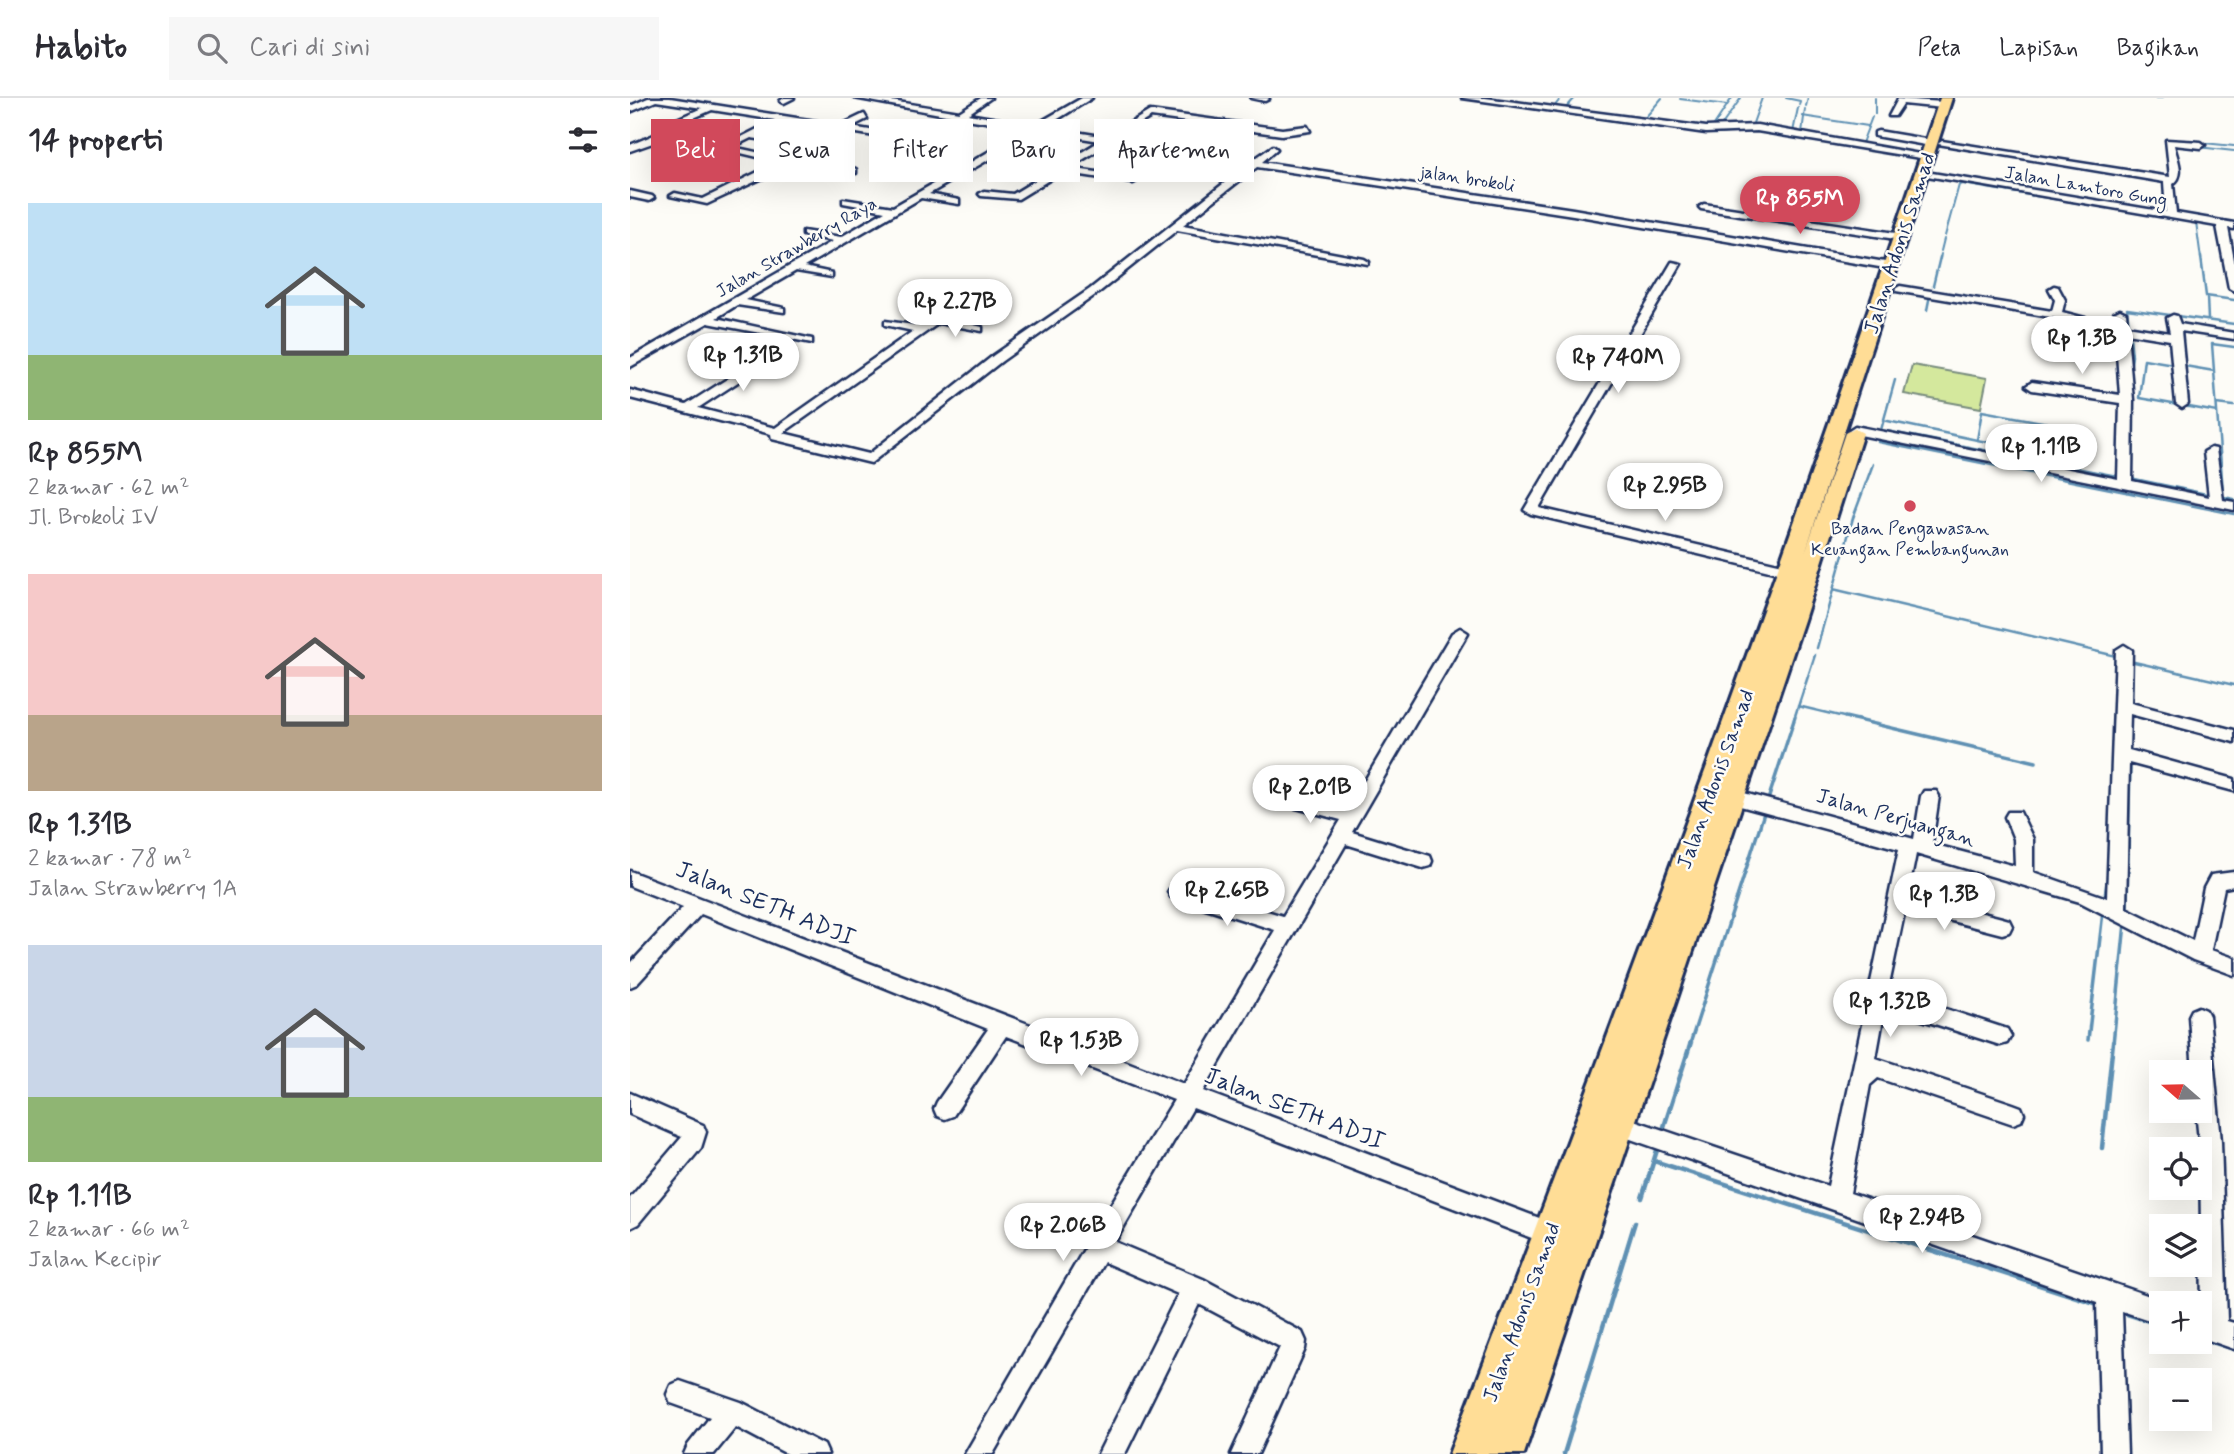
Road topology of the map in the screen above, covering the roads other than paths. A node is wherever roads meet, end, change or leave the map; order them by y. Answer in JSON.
{"nodes":[{"id":1,"x":655,"y":98,"type":"edge"},
{"id":2,"x":865,"y":98,"type":"edge"},
{"id":3,"x":987,"y":98,"type":"edge"},
{"id":4,"x":1088,"y":98,"type":"edge"},
{"id":5,"x":1255,"y":98,"type":"edge"},
{"id":6,"x":1466,"y":98,"type":"edge"},
{"id":7,"x":1265,"y":100,"type":"edge"},
{"id":8,"x":1949,"y":100,"type":"edge"},
{"id":9,"x":1513,"y":101,"type":"edge"},
{"id":10,"x":715,"y":102,"type":"edge"},
{"id":11,"x":630,"y":108,"type":"edge"},
{"id":12,"x":1892,"y":114,"type":"dead end"},
{"id":13,"x":960,"y":115,"type":"junction"},
{"id":14,"x":864,"y":117,"type":"dead end"},
{"id":15,"x":682,"y":119,"type":"edge"},
{"id":16,"x":783,"y":119,"type":"edge"},
{"id":17,"x":1052,"y":119,"type":"edge"},
{"id":18,"x":1142,"y":119,"type":"edge"},
{"id":19,"x":1187,"y":119,"type":"edge"},
{"id":20,"x":987,"y":120,"type":"edge"},
{"id":21,"x":855,"y":123,"type":"edge"},
{"id":22,"x":1254,"y":128,"type":"edge"},
{"id":23,"x":1307,"y":129,"type":"dead end"},
{"id":24,"x":855,"y":130,"type":"edge"},
{"id":25,"x":754,"y":133,"type":"edge"},
{"id":26,"x":1878,"y":134,"type":"dead end"},
{"id":27,"x":750,"y":135,"type":"junction"},
{"id":28,"x":754,"y":136,"type":"edge"},
{"id":29,"x":651,"y":140,"type":"edge"},
{"id":30,"x":2202,"y":145,"type":"dead end"},
{"id":31,"x":630,"y":148,"type":"edge"},
{"id":32,"x":1273,"y":149,"type":"dead end"},
{"id":33,"x":644,"y":152,"type":"dead end"},
{"id":34,"x":754,"y":154,"type":"edge"},
{"id":35,"x":1939,"y":154,"type":"junction"},
{"id":36,"x":987,"y":156,"type":"edge"},
{"id":37,"x":1255,"y":164,"type":"junction"},
{"id":38,"x":754,"y":178,"type":"edge"},
{"id":39,"x":2170,"y":180,"type":"junction"},
{"id":40,"x":1039,"y":182,"type":"edge"},
{"id":41,"x":630,"y":194,"type":"edge"},
{"id":42,"x":984,"y":194,"type":"dead end"},
{"id":43,"x":919,"y":195,"type":"junction"},
{"id":44,"x":675,"y":196,"type":"dead end"},
{"id":45,"x":649,"y":198,"type":"dead end"},
{"id":46,"x":846,"y":201,"type":"dead end"},
{"id":47,"x":956,"y":202,"type":"dead end"},
{"id":48,"x":1704,"y":207,"type":"dead end"},
{"id":49,"x":893,"y":210,"type":"junction"},
{"id":50,"x":2171,"y":216,"type":"junction"},
{"id":51,"x":2222,"y":224,"type":"junction"},
{"id":52,"x":1707,"y":225,"type":"junction"},
{"id":53,"x":2234,"y":226,"type":"edge"},
{"id":54,"x":1175,"y":227,"type":"junction"},
{"id":55,"x":807,"y":233,"type":"dead end"},
{"id":56,"x":1822,"y":236,"type":"dead end"},
{"id":57,"x":1902,"y":237,"type":"junction"},
{"id":58,"x":843,"y":240,"type":"junction"},
{"id":59,"x":1364,"y":261,"type":"dead end"},
{"id":60,"x":1676,"y":264,"type":"dead end"},
{"id":61,"x":1891,"y":266,"type":"junction"},
{"id":62,"x":796,"y":268,"type":"junction"},
{"id":63,"x":828,"y":275,"type":"dead end"},
{"id":64,"x":2234,"y":288,"type":"edge"},
{"id":65,"x":1900,"y":289,"type":"junction"},
{"id":66,"x":2054,"y":289,"type":"dead end"},
{"id":67,"x":924,"y":300,"type":"dead end"},
{"id":68,"x":737,"y":302,"type":"junction"},
{"id":69,"x":780,"y":310,"type":"dead end"},
{"id":70,"x":2120,"y":313,"type":"dead end"},
{"id":71,"x":2056,"y":315,"type":"junction"},
{"id":72,"x":2079,"y":318,"type":"dead end"},
{"id":73,"x":707,"y":319,"type":"junction"},
{"id":74,"x":939,"y":320,"type":"junction"},
{"id":75,"x":889,"y":323,"type":"dead end"},
{"id":76,"x":2175,"y":327,"type":"junction"},
{"id":77,"x":978,"y":329,"type":"dead end"},
{"id":78,"x":925,"y":330,"type":"junction"},
{"id":79,"x":2128,"y":330,"type":"junction"},
{"id":80,"x":2234,"y":336,"type":"edge"},
{"id":81,"x":1875,"y":339,"type":"junction"},
{"id":82,"x":808,"y":341,"type":"dead end"},
{"id":83,"x":780,"y":350,"type":"dead end"},
{"id":84,"x":630,"y":363,"type":"edge"},
{"id":85,"x":2032,"y":386,"type":"dead end"},
{"id":86,"x":630,"y":394,"type":"edge"},
{"id":87,"x":2127,"y":400,"type":"junction"},
{"id":88,"x":2182,"y":404,"type":"dead end"},
{"id":89,"x":688,"y":409,"type":"junction"},
{"id":90,"x":1854,"y":430,"type":"junction"},
{"id":91,"x":777,"y":432,"type":"junction"},
{"id":92,"x":2211,"y":452,"type":"dead end"},
{"id":93,"x":2125,"y":478,"type":"junction"},
{"id":94,"x":2215,"y":497,"type":"junction"},
{"id":95,"x":2234,"y":506,"type":"edge"},
{"id":96,"x":1790,"y":570,"type":"junction"},
{"id":97,"x":1460,"y":634,"type":"dead end"},
{"id":98,"x":1775,"y":641,"type":"junction"},
{"id":99,"x":2124,"y":650,"type":"dead end"},
{"id":100,"x":2122,"y":706,"type":"junction"},
{"id":101,"x":2234,"y":736,"type":"edge"},
{"id":102,"x":2120,"y":754,"type":"junction"},
{"id":103,"x":2234,"y":785,"type":"edge"},
{"id":104,"x":1276,"y":796,"type":"dead end"},
{"id":105,"x":1930,"y":796,"type":"dead end"},
{"id":106,"x":1733,"y":797,"type":"junction"},
{"id":107,"x":1353,"y":817,"type":"junction"},
{"id":108,"x":2014,"y":817,"type":"dead end"},
{"id":109,"x":1342,"y":836,"type":"junction"},
{"id":110,"x":1916,"y":846,"type":"junction"},
{"id":111,"x":1423,"y":861,"type":"dead end"},
{"id":112,"x":2023,"y":876,"type":"junction"},
{"id":113,"x":630,"y":878,"type":"edge"},
{"id":114,"x":2234,"y":879,"type":"edge"},
{"id":115,"x":1178,"y":892,"type":"dead end"},
{"id":116,"x":1897,"y":899,"type":"junction"},
{"id":117,"x":698,"y":904,"type":"junction"},
{"id":118,"x":2116,"y":910,"type":"junction"},
{"id":119,"x":1289,"y":926,"type":"junction"},
{"id":120,"x":2002,"y":926,"type":"dead end"},
{"id":121,"x":2200,"y":954,"type":"junction"},
{"id":122,"x":2234,"y":967,"type":"edge"},
{"id":123,"x":630,"y":978,"type":"edge"},
{"id":124,"x":1877,"y":994,"type":"junction"},
{"id":125,"x":2199,"y":1016,"type":"dead end"},
{"id":126,"x":1002,"y":1025,"type":"junction"},
{"id":127,"x":2000,"y":1036,"type":"dead end"},
{"id":128,"x":1634,"y":1041,"type":"junction"},
{"id":129,"x":1862,"y":1076,"type":"junction"},
{"id":130,"x":1189,"y":1097,"type":"junction"},
{"id":131,"x":630,"y":1103,"type":"edge"},
{"id":132,"x":946,"y":1109,"type":"dead end"},
{"id":133,"x":2013,"y":1114,"type":"dead end"},
{"id":134,"x":1619,"y":1125,"type":"junction"},
{"id":135,"x":1837,"y":1201,"type":"junction"},
{"id":136,"x":630,"y":1216,"type":"edge"},
{"id":137,"x":1550,"y":1233,"type":"junction"},
{"id":138,"x":1098,"y":1247,"type":"junction"},
{"id":139,"x":1194,"y":1288,"type":"junction"},
{"id":140,"x":2109,"y":1295,"type":"junction"},
{"id":141,"x":2149,"y":1308,"type":"edge"},
{"id":142,"x":2216,"y":1330,"type":"edge"},
{"id":143,"x":680,"y":1394,"type":"dead end"},
{"id":144,"x":732,"y":1411,"type":"junction"},
{"id":145,"x":697,"y":1454,"type":"edge"},
{"id":146,"x":815,"y":1454,"type":"edge"},
{"id":147,"x":978,"y":1454,"type":"edge"},
{"id":148,"x":1111,"y":1454,"type":"edge"},
{"id":149,"x":1244,"y":1454,"type":"edge"},
{"id":150,"x":1468,"y":1454,"type":"edge"},
{"id":151,"x":1505,"y":1454,"type":"edge"},
{"id":152,"x":2114,"y":1454,"type":"edge"}],
"edges":[{"from":1,"to":10,"type":"street"},
{"from":1,"to":11,"type":"street"},
{"from":2,"to":13,"type":"street","name":"jalan brokoli"},
{"from":3,"to":13,"type":"street"},
{"from":4,"to":17,"type":"street","name":"Jalan Strawberry Raya"},
{"from":5,"to":7,"type":"street"},
{"from":6,"to":9,"type":"street"},
{"from":8,"to":12,"type":"street"},
{"from":8,"to":35,"type":"highway","name":"Jalan Adonis Samad"},
{"from":9,"to":35,"type":"street"},
{"from":10,"to":15,"type":"street"},
{"from":10,"to":16,"type":"street"},
{"from":13,"to":20,"type":"street","name":"jalan brokoli"},
{"from":13,"to":24,"type":"street"},
{"from":14,"to":21,"type":"street"},
{"from":18,"to":19,"type":"street"},
{"from":22,"to":23,"type":"street"},
{"from":25,"to":27,"type":"street"},
{"from":26,"to":35,"type":"street"},
{"from":27,"to":28,"type":"street"},
{"from":27,"to":34,"type":"street"},
{"from":29,"to":31,"type":"street"},
{"from":30,"to":39,"type":"street"},
{"from":31,"to":33,"type":"street"},
{"from":32,"to":37,"type":"street"},
{"from":35,"to":39,"type":"street"},
{"from":35,"to":50,"type":"street","name":"Jalan Lamtoro Gung"},
{"from":35,"to":57,"type":"highway","name":"Jalan Adonis Samad"},
{"from":35,"to":65,"type":"highway"},
{"from":36,"to":43,"type":"street","name":"Jalan Strawberry Raya"},
{"from":37,"to":52,"type":"street","name":"jalan brokoli"},
{"from":37,"to":54,"type":"street"},
{"from":38,"to":44,"type":"street"},
{"from":39,"to":50,"type":"street"},
{"from":40,"to":42,"type":"street"},
{"from":41,"to":45,"type":"street"},
{"from":43,"to":47,"type":"street"},
{"from":43,"to":49,"type":"street","name":"Jalan Strawberry Raya"},
{"from":46,"to":49,"type":"street"},
{"from":48,"to":57,"type":"street"},
{"from":49,"to":58,"type":"street","name":"Jalan Strawberry Raya"},
{"from":50,"to":51,"type":"street","name":"Jalan Lamtoro Gung"},
{"from":51,"to":53,"type":"street","name":"Jalan Lamtoro Gung"},
{"from":51,"to":64,"type":"street"},
{"from":52,"to":56,"type":"street"},
{"from":52,"to":61,"type":"street","name":"jalan brokoli"},
{"from":54,"to":59,"type":"street"},
{"from":54,"to":91,"type":"street"},
{"from":55,"to":58,"type":"street"},
{"from":57,"to":61,"type":"highway","name":"Jalan Adonis Samad"},
{"from":58,"to":62,"type":"street","name":"Jalan Strawberry Raya"},
{"from":60,"to":96,"type":"street"},
{"from":61,"to":81,"type":"highway","name":"Jalan Adonis Samad"},
{"from":62,"to":63,"type":"street"},
{"from":62,"to":68,"type":"street","name":"Jalan Strawberry Raya"},
{"from":65,"to":71,"type":"street"},
{"from":65,"to":81,"type":"highway"},
{"from":66,"to":71,"type":"street"},
{"from":67,"to":74,"type":"street"},
{"from":68,"to":69,"type":"street"},
{"from":68,"to":73,"type":"street","name":"Jalan Strawberry Raya"},
{"from":70,"to":79,"type":"street"},
{"from":71,"to":72,"type":"street"},
{"from":73,"to":82,"type":"street"},
{"from":73,"to":84,"type":"street","name":"Jalan Strawberry Raya"},
{"from":74,"to":77,"type":"street"},
{"from":74,"to":78,"type":"street"},
{"from":75,"to":78,"type":"street"},
{"from":76,"to":79,"type":"street"},
{"from":76,"to":80,"type":"street"},
{"from":76,"to":88,"type":"street"},
{"from":78,"to":91,"type":"street"},
{"from":79,"to":87,"type":"street"},
{"from":81,"to":90,"type":"highway"},
{"from":81,"to":96,"type":"highway","name":"Jalan Adonis Samad"},
{"from":83,"to":89,"type":"street"},
{"from":85,"to":87,"type":"street"},
{"from":86,"to":89,"type":"street"},
{"from":87,"to":93,"type":"street"},
{"from":89,"to":91,"type":"street"},
{"from":90,"to":93,"type":"street"},
{"from":90,"to":98,"type":"highway"},
{"from":92,"to":94,"type":"street"},
{"from":93,"to":94,"type":"street"},
{"from":94,"to":95,"type":"street"},
{"from":96,"to":98,"type":"highway","name":"Jalan Adonis Samad"},
{"from":97,"to":107,"type":"street"},
{"from":98,"to":106,"type":"highway"},
{"from":98,"to":128,"type":"highway","name":"Jalan Adonis Samad"},
{"from":99,"to":100,"type":"street"},
{"from":100,"to":101,"type":"street"},
{"from":100,"to":102,"type":"street"},
{"from":102,"to":103,"type":"street"},
{"from":102,"to":118,"type":"street"},
{"from":104,"to":107,"type":"street"},
{"from":105,"to":110,"type":"street"},
{"from":106,"to":110,"type":"street","name":"Jalan Perjuangan"},
{"from":106,"to":128,"type":"highway"},
{"from":107,"to":109,"type":"street"},
{"from":108,"to":112,"type":"street"},
{"from":109,"to":111,"type":"street"},
{"from":109,"to":119,"type":"street"},
{"from":110,"to":112,"type":"street","name":"Jalan Perjuangan"},
{"from":110,"to":116,"type":"street"},
{"from":112,"to":118,"type":"street","name":"Jalan Perjuangan"},
{"from":113,"to":117,"type":"street","name":"Jalan SETH ADJI"},
{"from":114,"to":121,"type":"street"},
{"from":115,"to":119,"type":"street"},
{"from":116,"to":120,"type":"street"},
{"from":116,"to":124,"type":"street"},
{"from":117,"to":123,"type":"street"},
{"from":117,"to":126,"type":"street","name":"Jalan SETH ADJI"},
{"from":118,"to":121,"type":"street","name":"Jalan Perjuangan"},
{"from":119,"to":130,"type":"street"},
{"from":121,"to":122,"type":"street","name":"Jalan Perjuangan"},
{"from":124,"to":127,"type":"street"},
{"from":124,"to":129,"type":"street"},
{"from":125,"to":142,"type":"street"},
{"from":126,"to":130,"type":"street","name":"Jalan SETH ADJI"},
{"from":126,"to":132,"type":"street"},
{"from":128,"to":134,"type":"highway"},
{"from":128,"to":137,"type":"highway","name":"Jalan Adonis Samad"},
{"from":129,"to":133,"type":"street"},
{"from":129,"to":135,"type":"street"},
{"from":130,"to":137,"type":"street","name":"Jalan SETH ADJI"},
{"from":130,"to":138,"type":"street"},
{"from":131,"to":136,"type":"street"},
{"from":134,"to":135,"type":"street"},
{"from":134,"to":151,"type":"highway"},
{"from":135,"to":140,"type":"street"},
{"from":137,"to":150,"type":"highway","name":"Jalan Adonis Samad"},
{"from":138,"to":139,"type":"street"},
{"from":138,"to":147,"type":"street"},
{"from":139,"to":148,"type":"street"},
{"from":139,"to":149,"type":"street"},
{"from":140,"to":141,"type":"street"},
{"from":140,"to":152,"type":"street"},
{"from":143,"to":144,"type":"street"},
{"from":144,"to":145,"type":"street"},
{"from":144,"to":146,"type":"street"}]}
